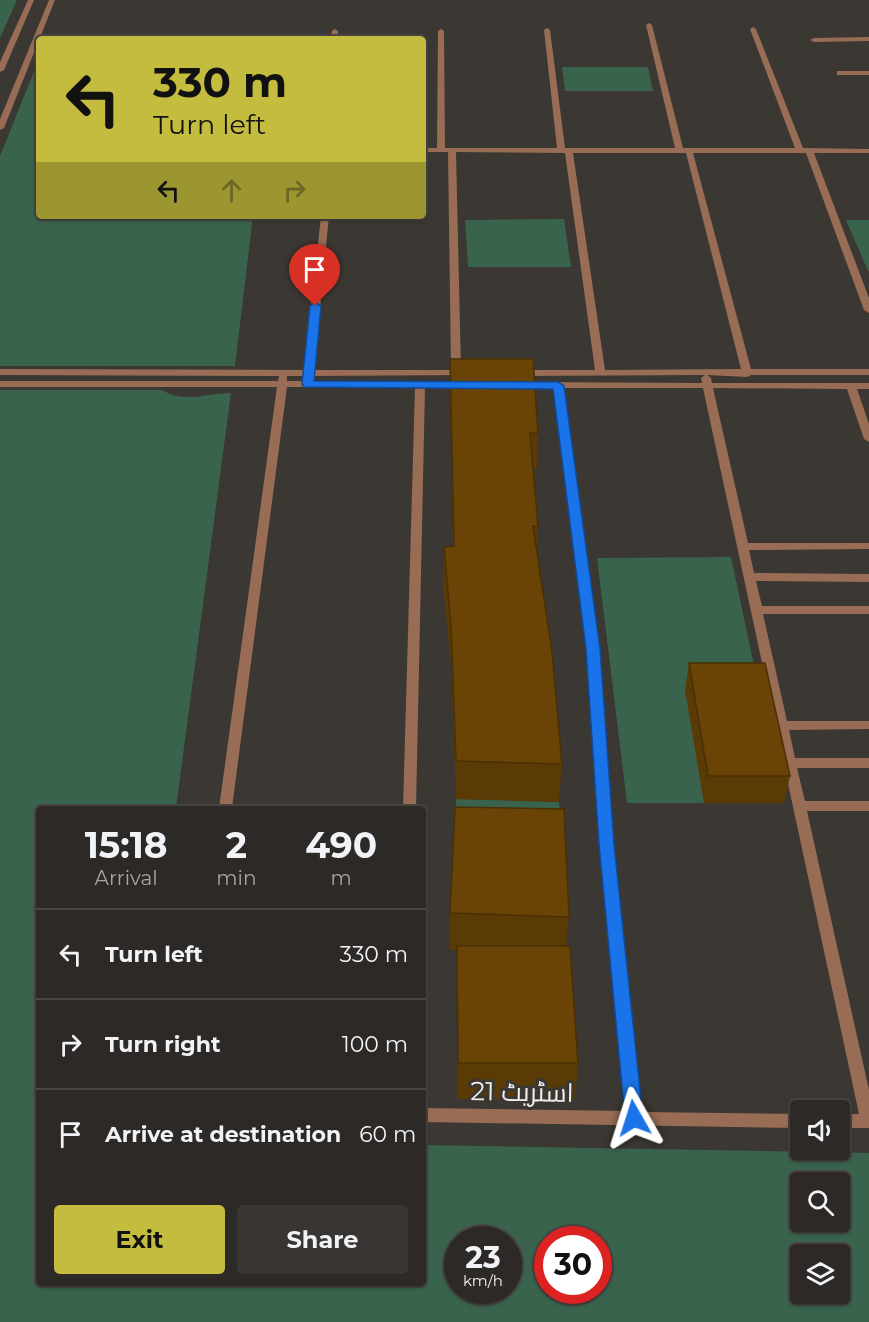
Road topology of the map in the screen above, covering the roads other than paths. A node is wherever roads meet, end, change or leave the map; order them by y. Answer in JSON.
{"nodes":[{"id":1,"x":31,"y":0,"type":"edge"},
{"id":2,"x":52,"y":0,"type":"edge"},
{"id":3,"x":649,"y":25,"type":"dead end"},
{"id":4,"x":753,"y":29,"type":"dead end"},
{"id":5,"x":547,"y":30,"type":"dead end"},
{"id":6,"x":441,"y":31,"type":"dead end"},
{"id":7,"x":37,"y":36,"type":"edge"},
{"id":8,"x":36,"y":39,"type":"edge"},
{"id":9,"x":814,"y":39,"type":"dead end"},
{"id":10,"x":869,"y":39,"type":"edge"},
{"id":11,"x":0,"y":70,"type":"edge"},
{"id":12,"x":840,"y":73,"type":"dead end"},
{"id":13,"x":869,"y":73,"type":"edge"},
{"id":14,"x":0,"y":128,"type":"edge"},
{"id":15,"x":426,"y":150,"type":"edge"},
{"id":16,"x":441,"y":150,"type":"junction"},
{"id":17,"x":452,"y":151,"type":"junction"},
{"id":18,"x":565,"y":151,"type":"junction"},
{"id":19,"x":684,"y":151,"type":"junction"},
{"id":20,"x":805,"y":151,"type":"junction"},
{"id":21,"x":869,"y":151,"type":"edge"},
{"id":22,"x":325,"y":219,"type":"edge"},
{"id":23,"x":869,"y":310,"type":"edge"},
{"id":24,"x":0,"y":372,"type":"edge"},
{"id":25,"x":600,"y":372,"type":"junction"},
{"id":26,"x":869,"y":372,"type":"edge"},
{"id":27,"x":308,"y":373,"type":"junction"},
{"id":28,"x":456,"y":373,"type":"junction"},
{"id":29,"x":478,"y":373,"type":"edge"},
{"id":30,"x":511,"y":373,"type":"edge"},
{"id":31,"x":747,"y":374,"type":"junction"},
{"id":32,"x":283,"y":378,"type":"junction"},
{"id":33,"x":706,"y":379,"type":"junction"},
{"id":34,"x":0,"y":384,"type":"edge"},
{"id":35,"x":308,"y":384,"type":"junction"},
{"id":36,"x":420,"y":384,"type":"junction"},
{"id":37,"x":478,"y":384,"type":"edge"},
{"id":38,"x":512,"y":385,"type":"edge"},
{"id":39,"x":558,"y":386,"type":"junction"},
{"id":40,"x":851,"y":386,"type":"junction"},
{"id":41,"x":869,"y":386,"type":"edge"},
{"id":42,"x":869,"y":439,"type":"edge"},
{"id":43,"x":869,"y":546,"type":"edge"},
{"id":44,"x":743,"y":547,"type":"junction"},
{"id":45,"x":750,"y":577,"type":"junction"},
{"id":46,"x":869,"y":578,"type":"edge"},
{"id":47,"x":757,"y":610,"type":"junction"},
{"id":48,"x":869,"y":610,"type":"edge"},
{"id":49,"x":869,"y":725,"type":"edge"},
{"id":50,"x":782,"y":726,"type":"junction"},
{"id":51,"x":790,"y":763,"type":"junction"},
{"id":52,"x":869,"y":763,"type":"edge"},
{"id":53,"x":226,"y":806,"type":"edge"},
{"id":54,"x":410,"y":806,"type":"edge"},
{"id":55,"x":800,"y":806,"type":"junction"},
{"id":56,"x":869,"y":806,"type":"edge"},
{"id":57,"x":426,"y":1115,"type":"edge"},
{"id":58,"x":634,"y":1118,"type":"junction"},
{"id":59,"x":790,"y":1121,"type":"edge"},
{"id":60,"x":850,"y":1121,"type":"edge"},
{"id":61,"x":869,"y":1122,"type":"edge"}],
"edges":[{"from":1,"to":11,"type":"street"},
{"from":2,"to":7,"type":"street"},
{"from":3,"to":19,"type":"street"},
{"from":4,"to":20,"type":"street"},
{"from":5,"to":18,"type":"street"},
{"from":6,"to":16,"type":"street"},
{"from":8,"to":14,"type":"street"},
{"from":9,"to":10,"type":"street"},
{"from":12,"to":13,"type":"street"},
{"from":15,"to":16,"type":"street"},
{"from":16,"to":17,"type":"street"},
{"from":17,"to":18,"type":"street"},
{"from":17,"to":28,"type":"street"},
{"from":18,"to":19,"type":"street"},
{"from":18,"to":25,"type":"street"},
{"from":19,"to":20,"type":"street"},
{"from":19,"to":31,"type":"street"},
{"from":20,"to":21,"type":"street"},
{"from":20,"to":23,"type":"street"},
{"from":22,"to":27,"type":"street"},
{"from":24,"to":32,"type":"street"},
{"from":25,"to":30,"type":"street"},
{"from":25,"to":33,"type":"street"},
{"from":26,"to":31,"type":"street"},
{"from":27,"to":28,"type":"street"},
{"from":27,"to":32,"type":"street"},
{"from":27,"to":35,"type":"street"},
{"from":28,"to":29,"type":"street"},
{"from":31,"to":33,"type":"street"},
{"from":32,"to":34,"type":"street"},
{"from":32,"to":35,"type":"street"},
{"from":32,"to":53,"type":"street"},
{"from":33,"to":39,"type":"street"},
{"from":33,"to":40,"type":"street"},
{"from":33,"to":44,"type":"street"},
{"from":35,"to":36,"type":"street"},
{"from":36,"to":37,"type":"street"},
{"from":36,"to":54,"type":"street"},
{"from":38,"to":39,"type":"street"},
{"from":39,"to":58,"type":"street"},
{"from":40,"to":41,"type":"street"},
{"from":40,"to":42,"type":"street"},
{"from":43,"to":44,"type":"street"},
{"from":44,"to":45,"type":"street"},
{"from":45,"to":46,"type":"street"},
{"from":45,"to":47,"type":"street"},
{"from":47,"to":48,"type":"street"},
{"from":47,"to":50,"type":"street"},
{"from":49,"to":50,"type":"street"},
{"from":50,"to":51,"type":"street"},
{"from":51,"to":52,"type":"street"},
{"from":51,"to":55,"type":"street"},
{"from":55,"to":56,"type":"street"},
{"from":55,"to":61,"type":"street"},
{"from":57,"to":58,"type":"street","name":"اسٹریٹ 21"},
{"from":58,"to":59,"type":"street","name":"اسٹریٹ 21"},
{"from":60,"to":61,"type":"street"}]}
